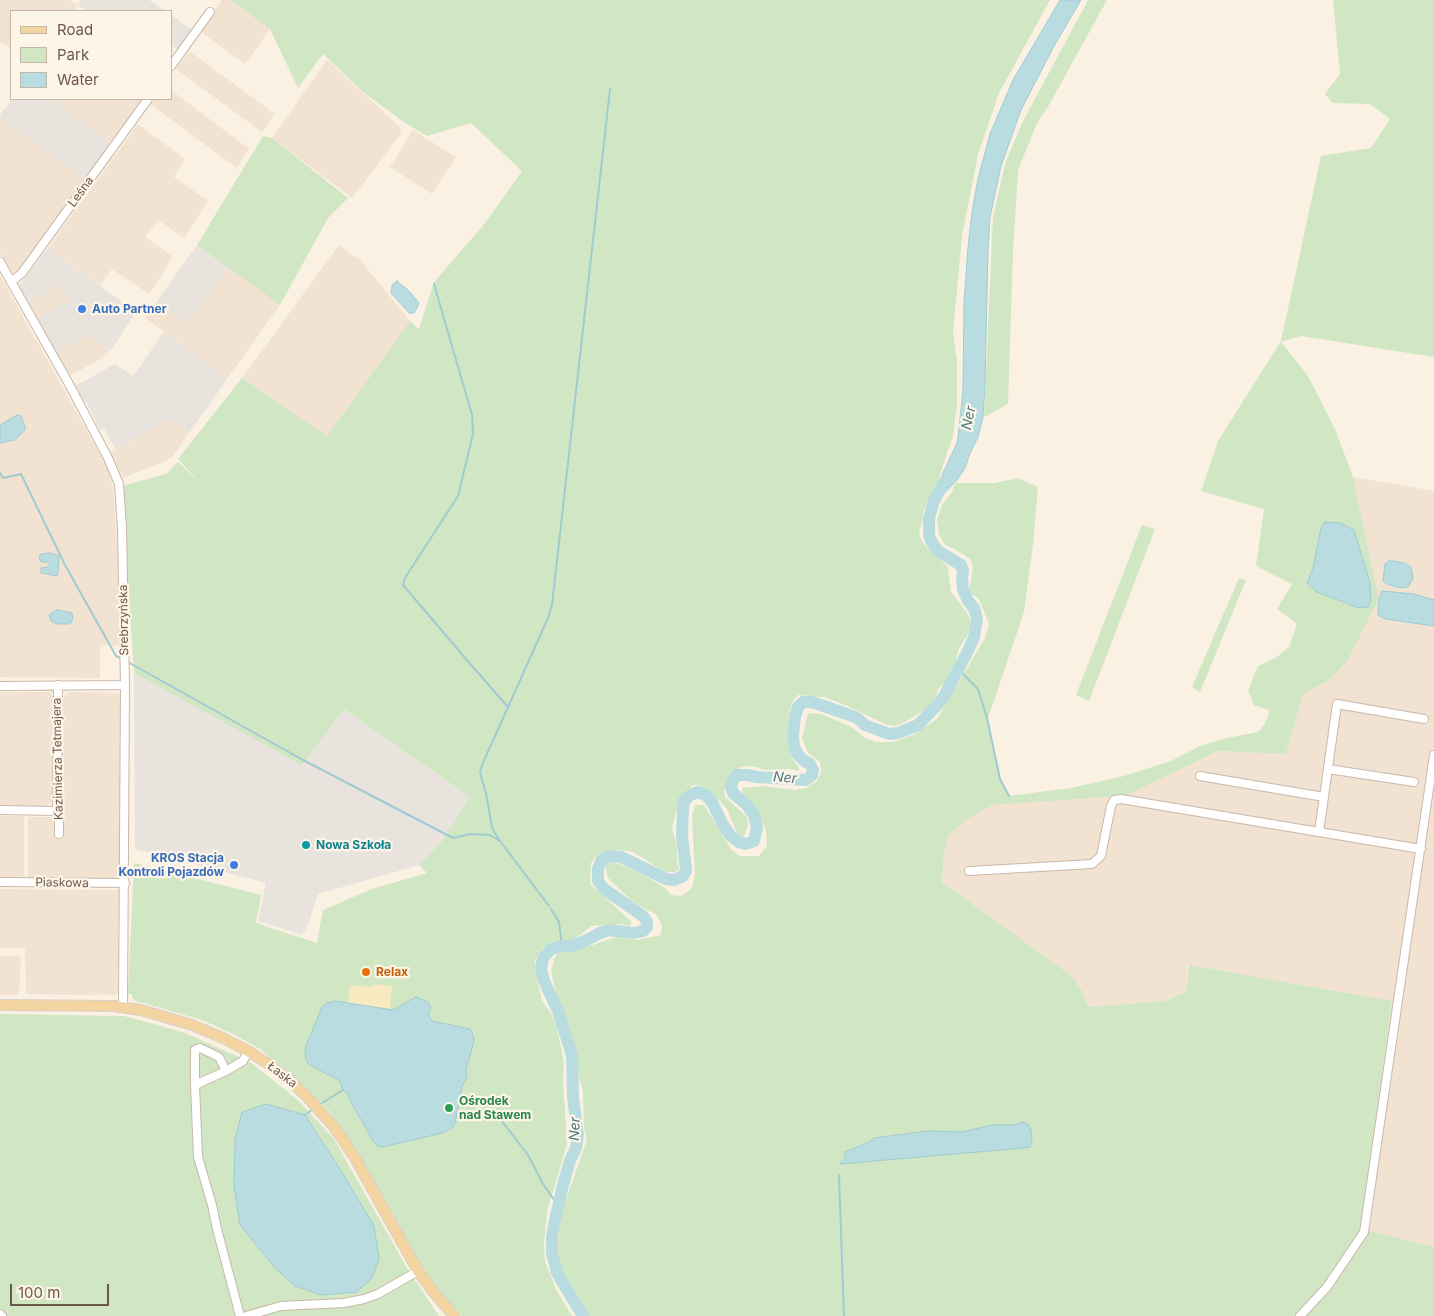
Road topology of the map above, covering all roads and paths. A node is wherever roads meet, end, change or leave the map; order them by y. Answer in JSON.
{"nodes":[{"id":1,"x":210,"y":12,"type":"dead end"},
{"id":2,"x":172,"y":65,"type":"edge"},
{"id":3,"x":147,"y":100,"type":"edge"},
{"id":4,"x":0,"y":262,"type":"edge"},
{"id":5,"x":11,"y":282,"type":"junction"},
{"id":6,"x":58,"y":685,"type":"junction"},
{"id":7,"x":125,"y":685,"type":"junction"},
{"id":8,"x":0,"y":686,"type":"edge"},
{"id":9,"x":1424,"y":719,"type":"dead end"},
{"id":10,"x":1434,"y":755,"type":"edge"},
{"id":11,"x":1328,"y":769,"type":"junction"},
{"id":12,"x":1200,"y":776,"type":"dead end"},
{"id":13,"x":1414,"y":782,"type":"dead end"},
{"id":14,"x":1324,"y":797,"type":"junction"},
{"id":15,"x":0,"y":810,"type":"edge"},
{"id":16,"x":57,"y":811,"type":"junction"},
{"id":17,"x":1319,"y":832,"type":"junction"},
{"id":18,"x":59,"y":834,"type":"dead end"},
{"id":19,"x":1421,"y":849,"type":"junction"},
{"id":20,"x":969,"y":871,"type":"dead end"},
{"id":21,"x":0,"y":882,"type":"edge"},
{"id":22,"x":125,"y":883,"type":"junction"},
{"id":23,"x":0,"y":1006,"type":"edge"},
{"id":24,"x":123,"y":1007,"type":"junction"},
{"id":25,"x":247,"y":1053,"type":"junction"},
{"id":26,"x":226,"y":1071,"type":"junction"},
{"id":27,"x":196,"y":1085,"type":"junction"},
{"id":28,"x":418,"y":1271,"type":"junction"},
{"id":29,"x":240,"y":1316,"type":"edge"},
{"id":30,"x":246,"y":1316,"type":"edge"},
{"id":31,"x":454,"y":1316,"type":"edge"},
{"id":32,"x":1300,"y":1316,"type":"edge"}],
"edges":[{"from":1,"to":2,"type":"street"},
{"from":3,"to":5,"type":"street","name":"Leśna"},
{"from":4,"to":5,"type":"street","name":"Srebrzyńska"},
{"from":5,"to":7,"type":"street","name":"Srebrzyńska"},
{"from":6,"to":7,"type":"street"},
{"from":6,"to":8,"type":"street"},
{"from":6,"to":16,"type":"street","name":"Kazimierza Tetmajera"},
{"from":7,"to":22,"type":"street","name":"Srebrzyńska"},
{"from":9,"to":11,"type":"street"},
{"from":10,"to":19,"type":"street"},
{"from":11,"to":13,"type":"street"},
{"from":11,"to":14,"type":"street"},
{"from":12,"to":14,"type":"street"},
{"from":14,"to":17,"type":"street"},
{"from":15,"to":16,"type":"street"},
{"from":16,"to":18,"type":"street","name":"Kazimierza Tetmajera"},
{"from":17,"to":19,"type":"street"},
{"from":17,"to":20,"type":"street"},
{"from":19,"to":32,"type":"street"},
{"from":21,"to":22,"type":"street","name":"Piaskowa"},
{"from":22,"to":24,"type":"street","name":"Srebrzyńska"},
{"from":23,"to":24,"type":"main road","name":"Łaska"},
{"from":24,"to":25,"type":"main road","name":"Łaska"},
{"from":25,"to":26,"type":"street"},
{"from":25,"to":28,"type":"main road","name":"Łaska"},
{"from":26,"to":27,"type":"street"},
{"from":26,"to":27,"type":"street"},
{"from":27,"to":29,"type":"street"},
{"from":28,"to":30,"type":"street"},
{"from":28,"to":31,"type":"main road","name":"Łaska"}]}
